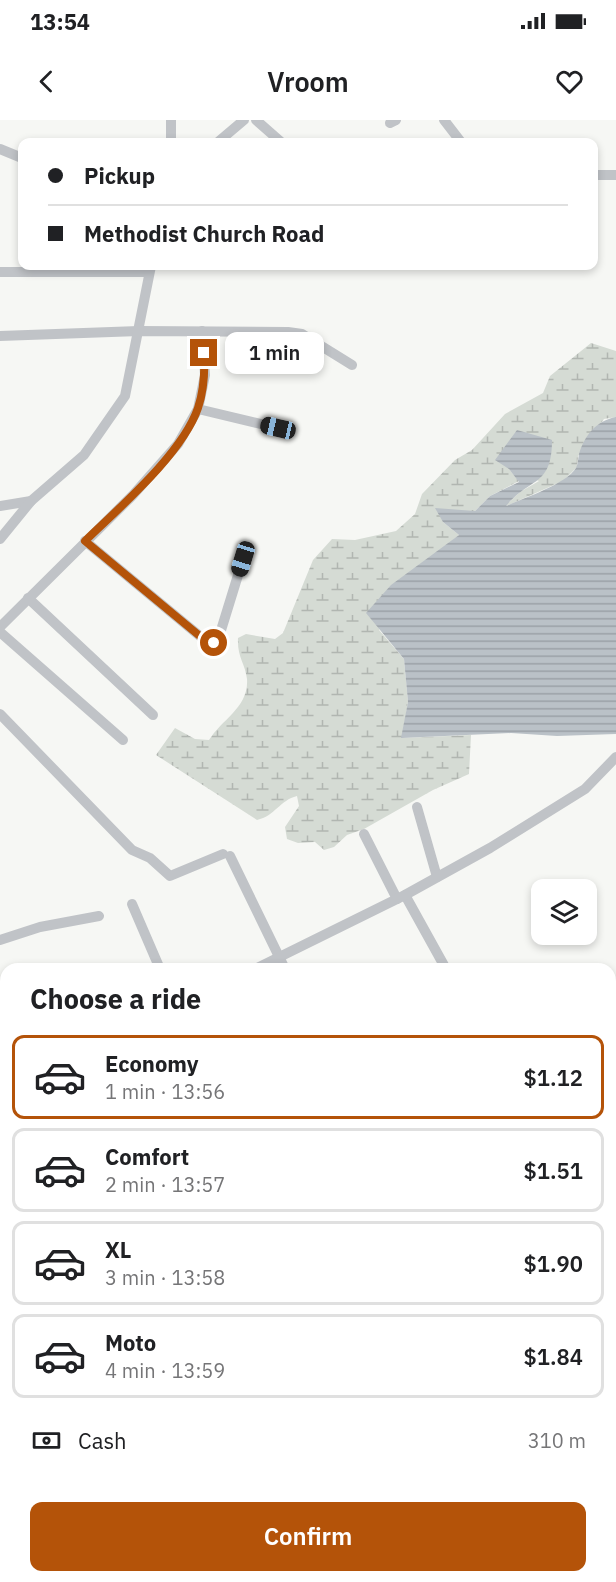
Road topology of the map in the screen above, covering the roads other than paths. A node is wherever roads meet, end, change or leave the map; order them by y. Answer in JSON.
{"nodes":[{"id":1,"x":171,"y":120,"type":"edge"},
{"id":2,"x":244,"y":120,"type":"edge"},
{"id":3,"x":256,"y":120,"type":"edge"},
{"id":4,"x":444,"y":120,"type":"edge"},
{"id":5,"x":171,"y":138,"type":"edge"},
{"id":6,"x":223,"y":138,"type":"edge"},
{"id":7,"x":276,"y":138,"type":"edge"},
{"id":8,"x":458,"y":138,"type":"edge"},
{"id":9,"x":0,"y":149,"type":"edge"},
{"id":10,"x":18,"y":156,"type":"edge"},
{"id":11,"x":598,"y":175,"type":"edge"},
{"id":12,"x":616,"y":175,"type":"edge"},
{"id":13,"x":100,"y":270,"type":"edge"},
{"id":14,"x":150,"y":270,"type":"edge"},
{"id":15,"x":0,"y":272,"type":"edge"},
{"id":16,"x":139,"y":331,"type":"junction"},
{"id":17,"x":202,"y":331,"type":"junction"},
{"id":18,"x":0,"y":336,"type":"edge"},
{"id":19,"x":352,"y":365,"type":"dead end"},
{"id":20,"x":198,"y":409,"type":"junction"},
{"id":21,"x":278,"y":428,"type":"dead end"},
{"id":22,"x":31,"y":501,"type":"junction"},
{"id":23,"x":0,"y":506,"type":"edge"},
{"id":24,"x":0,"y":539,"type":"edge"},
{"id":25,"x":85,"y":541,"type":"junction"},
{"id":26,"x":243,"y":559,"type":"dead end"},
{"id":27,"x":28,"y":598,"type":"junction"},
{"id":28,"x":0,"y":630,"type":"edge"},
{"id":29,"x":0,"y":714,"type":"edge"},
{"id":30,"x":153,"y":715,"type":"dead end"},
{"id":31,"x":123,"y":740,"type":"dead end"},
{"id":32,"x":616,"y":757,"type":"edge"},
{"id":33,"x":417,"y":807,"type":"dead end"},
{"id":34,"x":364,"y":834,"type":"dead end"},
{"id":35,"x":437,"y":877,"type":"junction"},
{"id":36,"x":401,"y":897,"type":"junction"},
{"id":37,"x":132,"y":904,"type":"dead end"},
{"id":38,"x":99,"y":916,"type":"dead end"},
{"id":39,"x":0,"y":940,"type":"edge"},
{"id":40,"x":279,"y":957,"type":"junction"},
{"id":41,"x":157,"y":963,"type":"edge"},
{"id":42,"x":267,"y":963,"type":"edge"},
{"id":43,"x":282,"y":963,"type":"edge"},
{"id":44,"x":442,"y":963,"type":"edge"}],
"edges":[{"from":1,"to":5,"type":"street"},
{"from":2,"to":6,"type":"street"},
{"from":3,"to":7,"type":"street"},
{"from":4,"to":8,"type":"street"},
{"from":9,"to":10,"type":"street"},
{"from":11,"to":12,"type":"street"},
{"from":13,"to":15,"type":"street"},
{"from":14,"to":16,"type":"street"},
{"from":16,"to":17,"type":"street"},
{"from":16,"to":18,"type":"street"},
{"from":16,"to":22,"type":"street"},
{"from":17,"to":19,"type":"street"},
{"from":17,"to":20,"type":"street"},
{"from":20,"to":21,"type":"street"},
{"from":20,"to":25,"type":"street"},
{"from":22,"to":23,"type":"street"},
{"from":22,"to":24,"type":"street"},
{"from":25,"to":26,"type":"street"},
{"from":25,"to":27,"type":"street"},
{"from":27,"to":28,"type":"street"},
{"from":27,"to":30,"type":"street"},
{"from":28,"to":31,"type":"street"},
{"from":29,"to":40,"type":"street"},
{"from":32,"to":35,"type":"street"},
{"from":33,"to":35,"type":"street"},
{"from":34,"to":36,"type":"street"},
{"from":35,"to":36,"type":"street"},
{"from":36,"to":40,"type":"street"},
{"from":36,"to":44,"type":"street"},
{"from":37,"to":41,"type":"street"},
{"from":38,"to":39,"type":"street"},
{"from":40,"to":42,"type":"street"},
{"from":40,"to":43,"type":"street"}]}
